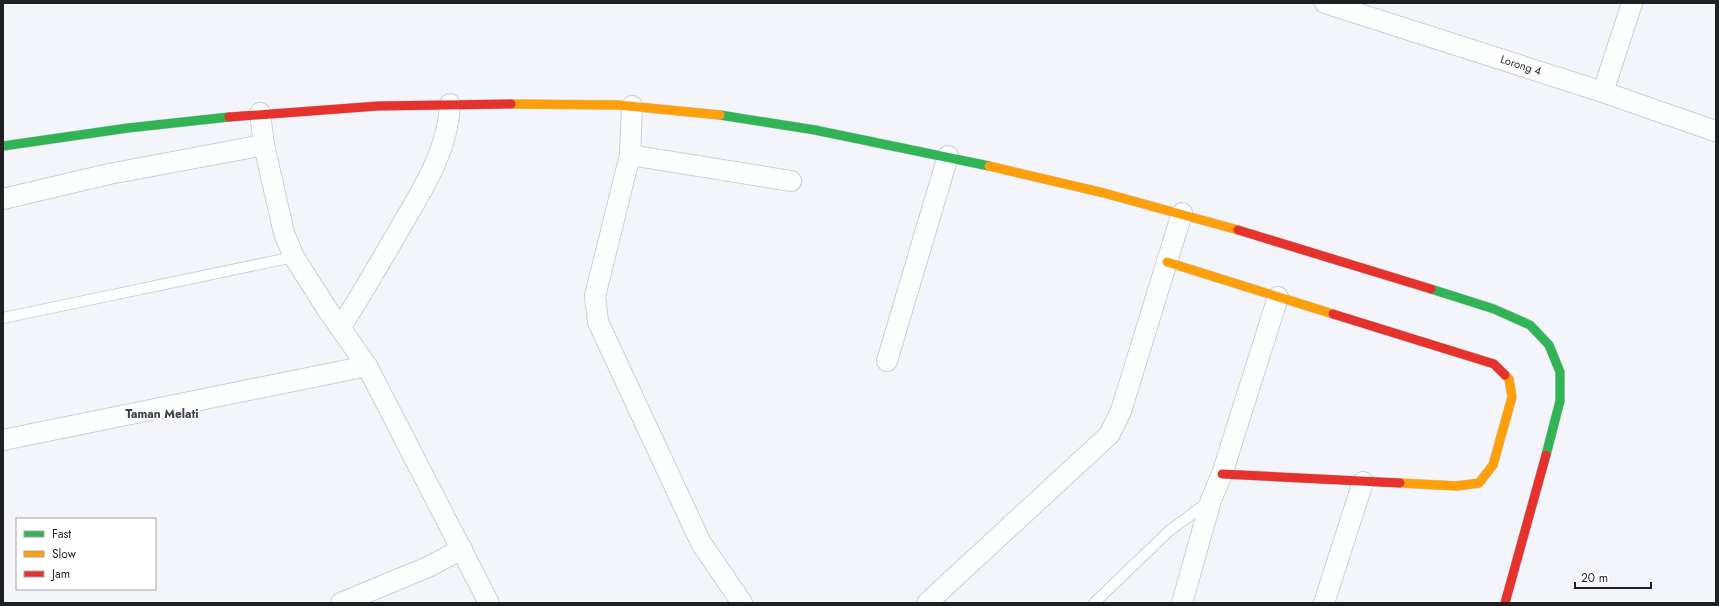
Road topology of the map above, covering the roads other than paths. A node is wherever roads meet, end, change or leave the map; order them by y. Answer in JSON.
{"nodes":[{"id":1,"x":1325,"y":3,"type":"edge"},
{"id":2,"x":1632,"y":3,"type":"edge"},
{"id":3,"x":1603,"y":92,"type":"junction"},
{"id":4,"x":450,"y":104,"type":"junction"},
{"id":5,"x":632,"y":106,"type":"junction"},
{"id":6,"x":260,"y":113,"type":"junction"},
{"id":7,"x":1715,"y":131,"type":"dead end"},
{"id":8,"x":264,"y":145,"type":"junction"},
{"id":9,"x":3,"y":146,"type":"edge"},
{"id":10,"x":630,"y":155,"type":"junction"},
{"id":11,"x":948,"y":156,"type":"junction"},
{"id":12,"x":791,"y":181,"type":"dead end"},
{"id":13,"x":3,"y":199,"type":"edge"},
{"id":14,"x":1182,"y":213,"type":"junction"},
{"id":15,"x":294,"y":257,"type":"junction"},
{"id":16,"x":1167,"y":262,"type":"junction"},
{"id":17,"x":1278,"y":297,"type":"junction"},
{"id":18,"x":3,"y":318,"type":"edge"},
{"id":19,"x":341,"y":327,"type":"junction"},
{"id":20,"x":887,"y":362,"type":"dead end"},
{"id":21,"x":367,"y":366,"type":"junction"},
{"id":22,"x":3,"y":440,"type":"edge"},
{"id":23,"x":1222,"y":474,"type":"junction"},
{"id":24,"x":1363,"y":482,"type":"junction"},
{"id":25,"x":1211,"y":500,"type":"junction"},
{"id":26,"x":462,"y":549,"type":"junction"},
{"id":27,"x":341,"y":603,"type":"edge"},
{"id":28,"x":490,"y":603,"type":"edge"},
{"id":29,"x":742,"y":603,"type":"edge"},
{"id":30,"x":926,"y":603,"type":"edge"},
{"id":31,"x":1094,"y":603,"type":"edge"},
{"id":32,"x":1182,"y":603,"type":"edge"},
{"id":33,"x":1324,"y":603,"type":"edge"},
{"id":34,"x":1504,"y":603,"type":"edge"}],
"edges":[{"from":1,"to":3,"type":"street","name":"Lorong 4"},
{"from":2,"to":3,"type":"street"},
{"from":3,"to":7,"type":"street","name":"Lorong 4"},
{"from":4,"to":5,"type":"street"},
{"from":4,"to":6,"type":"street"},
{"from":4,"to":19,"type":"street"},
{"from":5,"to":10,"type":"street"},
{"from":5,"to":11,"type":"street"},
{"from":6,"to":8,"type":"street"},
{"from":6,"to":9,"type":"street"},
{"from":8,"to":13,"type":"street"},
{"from":8,"to":15,"type":"street"},
{"from":10,"to":12,"type":"street"},
{"from":10,"to":29,"type":"street"},
{"from":11,"to":14,"type":"street"},
{"from":11,"to":20,"type":"street"},
{"from":14,"to":16,"type":"street"},
{"from":14,"to":34,"type":"street"},
{"from":15,"to":18,"type":"lane"},
{"from":15,"to":19,"type":"street"},
{"from":16,"to":17,"type":"street"},
{"from":16,"to":30,"type":"street"},
{"from":17,"to":23,"type":"street"},
{"from":17,"to":24,"type":"street"},
{"from":19,"to":21,"type":"street"},
{"from":21,"to":22,"type":"street"},
{"from":21,"to":26,"type":"street"},
{"from":23,"to":24,"type":"street"},
{"from":23,"to":25,"type":"street"},
{"from":24,"to":33,"type":"street"},
{"from":25,"to":31,"type":"lane"},
{"from":25,"to":32,"type":"street"},
{"from":26,"to":27,"type":"street"},
{"from":26,"to":28,"type":"street"}]}
